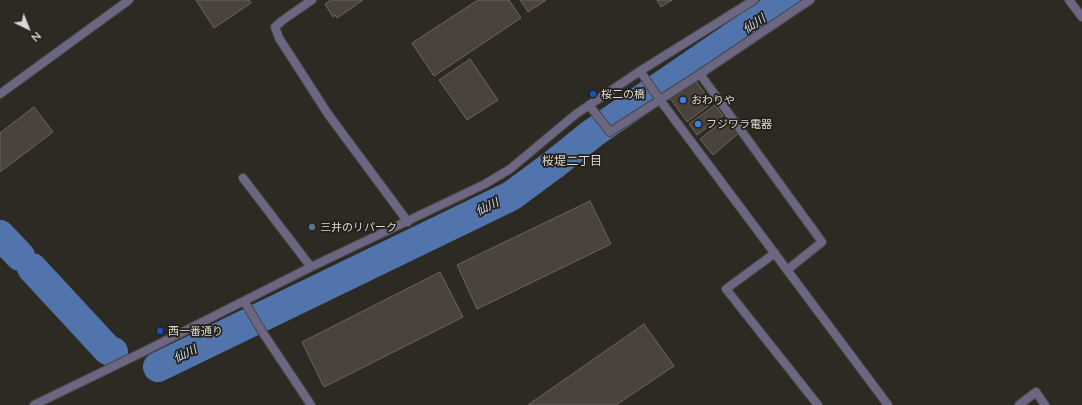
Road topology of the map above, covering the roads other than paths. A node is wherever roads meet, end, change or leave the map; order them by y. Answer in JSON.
{"nodes":[{"id":1,"x":312,"y":0,"type":"edge"},
{"id":2,"x":754,"y":0,"type":"edge"},
{"id":3,"x":810,"y":0,"type":"edge"},
{"id":4,"x":1069,"y":0,"type":"edge"},
{"id":5,"x":124,"y":2,"type":"edge"},
{"id":6,"x":1082,"y":17,"type":"edge"},
{"id":7,"x":640,"y":71,"type":"junction"},
{"id":8,"x":700,"y":74,"type":"junction"},
{"id":9,"x":0,"y":94,"type":"edge"},
{"id":10,"x":660,"y":100,"type":"junction"},
{"id":11,"x":589,"y":105,"type":"junction"},
{"id":12,"x":243,"y":178,"type":"dead end"},
{"id":13,"x":408,"y":222,"type":"junction"},
{"id":14,"x":775,"y":253,"type":"junction"},
{"id":15,"x":311,"y":267,"type":"junction"},
{"id":16,"x":787,"y":270,"type":"junction"},
{"id":17,"x":244,"y":302,"type":"junction"},
{"id":18,"x":34,"y":405,"type":"edge"},
{"id":19,"x":311,"y":405,"type":"edge"},
{"id":20,"x":818,"y":405,"type":"edge"},
{"id":21,"x":888,"y":405,"type":"edge"},
{"id":22,"x":1019,"y":405,"type":"edge"},
{"id":23,"x":1045,"y":405,"type":"edge"}],
"edges":[{"from":1,"to":13,"type":"street"},
{"from":2,"to":7,"type":"street"},
{"from":3,"to":8,"type":"street"},
{"from":4,"to":6,"type":"street"},
{"from":5,"to":9,"type":"street"},
{"from":7,"to":10,"type":"street"},
{"from":7,"to":11,"type":"street"},
{"from":8,"to":10,"type":"street"},
{"from":8,"to":16,"type":"street"},
{"from":10,"to":11,"type":"street"},
{"from":10,"to":14,"type":"street"},
{"from":11,"to":13,"type":"street"},
{"from":12,"to":15,"type":"street"},
{"from":13,"to":15,"type":"street"},
{"from":14,"to":16,"type":"street"},
{"from":14,"to":20,"type":"street"},
{"from":15,"to":17,"type":"street"},
{"from":16,"to":21,"type":"street"},
{"from":17,"to":18,"type":"street"},
{"from":17,"to":19,"type":"street"},
{"from":22,"to":23,"type":"street"}]}
